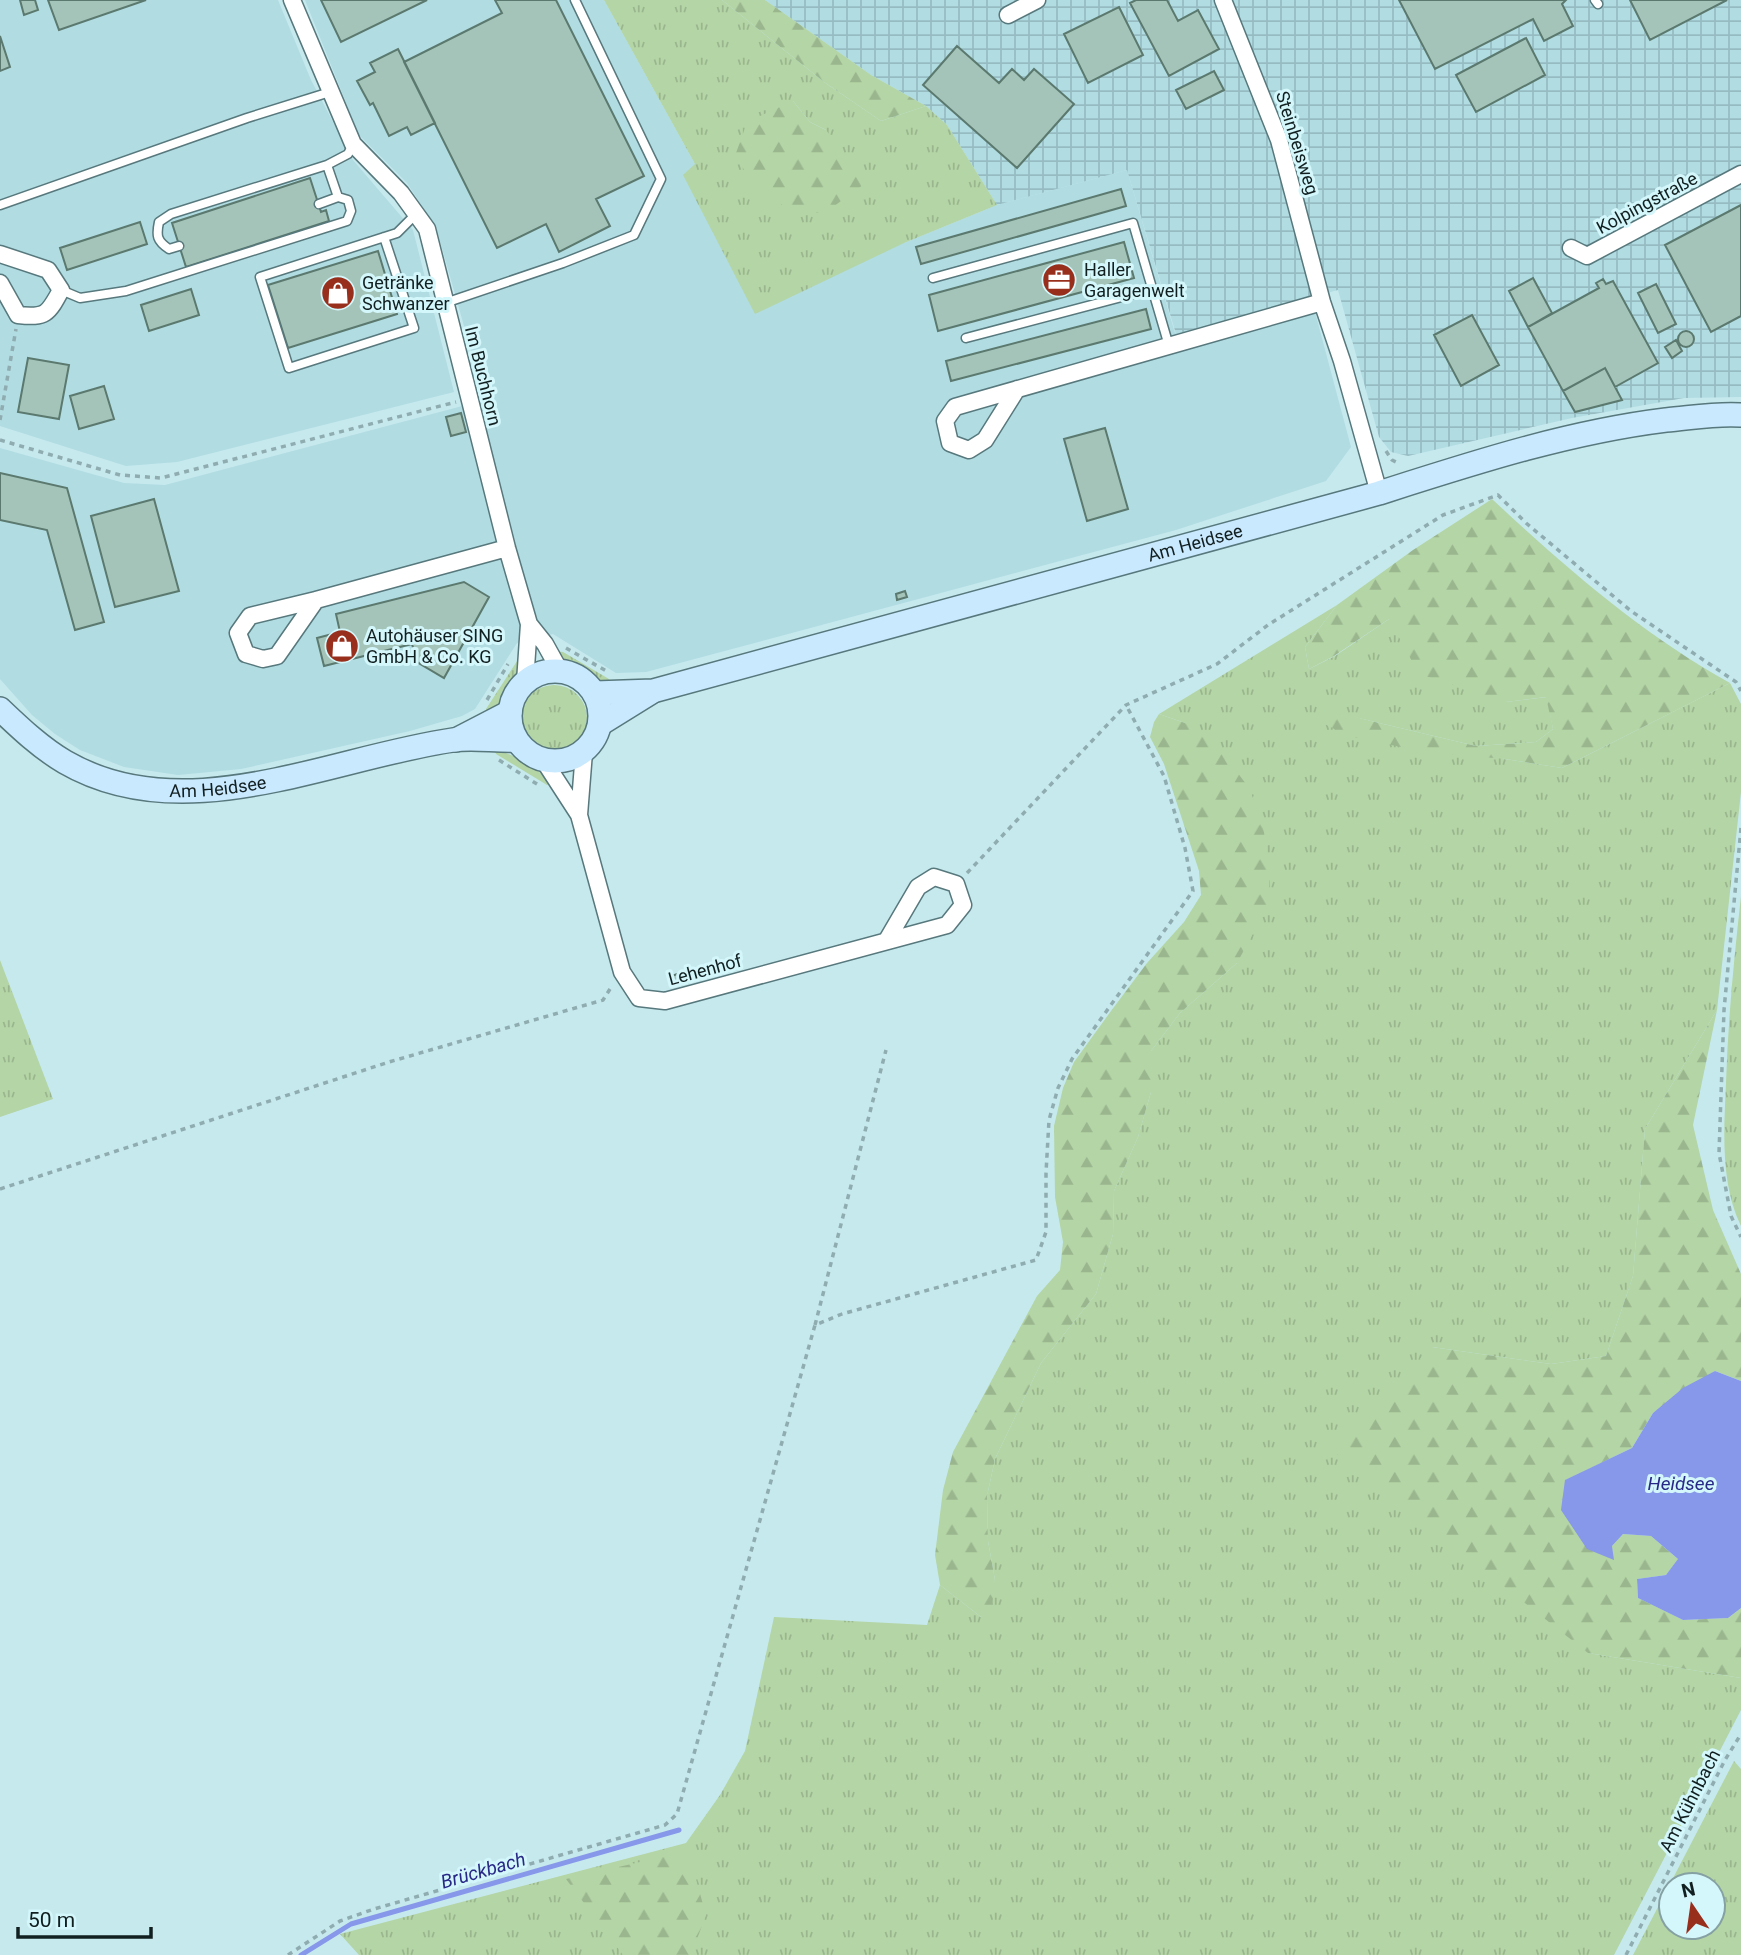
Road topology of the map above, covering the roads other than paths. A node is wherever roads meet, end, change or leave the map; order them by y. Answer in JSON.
{"nodes":[{"id":1,"x":292,"y":0,"type":"edge"},
{"id":2,"x":575,"y":0,"type":"edge"},
{"id":3,"x":1037,"y":0,"type":"edge"},
{"id":4,"x":1223,"y":0,"type":"edge"},
{"id":5,"x":1008,"y":15,"type":"dead end"},
{"id":6,"x":330,"y":92,"type":"junction"},
{"id":7,"x":353,"y":144,"type":"junction"},
{"id":8,"x":327,"y":164,"type":"junction"},
{"id":9,"x":1741,"y":174,"type":"edge"},
{"id":10,"x":338,"y":197,"type":"junction"},
{"id":11,"x":319,"y":204,"type":"dead end"},
{"id":12,"x":0,"y":205,"type":"edge"},
{"id":13,"x":417,"y":213,"type":"junction"},
{"id":14,"x":384,"y":237,"type":"junction"},
{"id":15,"x":179,"y":246,"type":"dead end"},
{"id":16,"x":1570,"y":248,"type":"dead end"},
{"id":17,"x":0,"y":254,"type":"edge"},
{"id":18,"x":933,"y":278,"type":"dead end"},
{"id":19,"x":0,"y":284,"type":"edge"},
{"id":20,"x":1152,"y":289,"type":"junction"},
{"id":21,"x":61,"y":290,"type":"junction"},
{"id":22,"x":1322,"y":302,"type":"junction"},
{"id":23,"x":445,"y":303,"type":"junction"},
{"id":24,"x":966,"y":338,"type":"dead end"},
{"id":25,"x":1169,"y":346,"type":"junction"},
{"id":26,"x":1017,"y":389,"type":"junction"},
{"id":27,"x":1741,"y":415,"type":"edge"},
{"id":28,"x":1379,"y":493,"type":"junction"},
{"id":29,"x":507,"y":548,"type":"junction"},
{"id":30,"x":316,"y":600,"type":"junction"},
{"id":31,"x":529,"y":624,"type":"junction"},
{"id":32,"x":560,"y":671,"type":"junction"},
{"id":33,"x":525,"y":682,"type":"junction"},
{"id":34,"x":653,"y":691,"type":"junction"},
{"id":35,"x":595,"y":693,"type":"junction"},
{"id":36,"x":0,"y":709,"type":"edge"},
{"id":37,"x":510,"y":712,"type":"junction"},
{"id":38,"x":600,"y":724,"type":"junction"},
{"id":39,"x":456,"y":740,"type":"junction"},
{"id":40,"x":516,"y":740,"type":"junction"},
{"id":41,"x":584,"y":752,"type":"junction"},
{"id":42,"x":544,"y":761,"type":"junction"},
{"id":43,"x":579,"y":815,"type":"junction"},
{"id":44,"x":887,"y":940,"type":"junction"}],
"edges":[{"from":1,"to":6,"type":"street","name":"Im Buchhorn"},
{"from":2,"to":23,"type":"lane"},
{"from":3,"to":5,"type":"street"},
{"from":4,"to":22,"type":"street","name":"Steinbeisweg"},
{"from":6,"to":7,"type":"street","name":"Im Buchhorn"},
{"from":6,"to":12,"type":"lane"},
{"from":7,"to":8,"type":"lane"},
{"from":7,"to":13,"type":"street","name":"Im Buchhorn"},
{"from":8,"to":10,"type":"lane"},
{"from":8,"to":15,"type":"lane"},
{"from":9,"to":16,"type":"street","name":"Kolpingstraße"},
{"from":10,"to":11,"type":"lane"},
{"from":10,"to":21,"type":"lane"},
{"from":13,"to":14,"type":"lane"},
{"from":13,"to":23,"type":"street","name":"Im Buchhorn"},
{"from":14,"to":14,"type":"lane"},
{"from":17,"to":21,"type":"street"},
{"from":18,"to":20,"type":"lane"},
{"from":19,"to":21,"type":"street"},
{"from":20,"to":24,"type":"lane"},
{"from":20,"to":25,"type":"lane"},
{"from":22,"to":25,"type":"street"},
{"from":22,"to":28,"type":"street","name":"Steinbeisweg"},
{"from":23,"to":29,"type":"street","name":"Im Buchhorn"},
{"from":25,"to":26,"type":"street"},
{"from":26,"to":26,"type":"street"},
{"from":27,"to":28,"type":"main road","name":"Am Heidsee"},
{"from":28,"to":34,"type":"main road","name":"Am Heidsee"},
{"from":29,"to":30,"type":"street"},
{"from":29,"to":31,"type":"street","name":"Im Buchhorn"},
{"from":30,"to":30,"type":"street"},
{"from":31,"to":32,"type":"street","name":"Im Buchhorn"},
{"from":31,"to":33,"type":"street","name":"Im Buchhorn"},
{"from":32,"to":33,"type":"main road"},
{"from":32,"to":35,"type":"main road"},
{"from":33,"to":37,"type":"main road"},
{"from":34,"to":35,"type":"main road","name":"Am Heidsee"},
{"from":34,"to":38,"type":"main road","name":"Am Heidsee"},
{"from":35,"to":38,"type":"main road"},
{"from":36,"to":39,"type":"main road","name":"Am Heidsee"},
{"from":37,"to":39,"type":"main road","name":"Am Heidsee"},
{"from":37,"to":40,"type":"main road"},
{"from":38,"to":41,"type":"main road"},
{"from":39,"to":40,"type":"main road","name":"Am Heidsee"},
{"from":40,"to":42,"type":"main road"},
{"from":41,"to":42,"type":"main road"},
{"from":41,"to":43,"type":"street","name":"Lehenhof"},
{"from":42,"to":43,"type":"street","name":"Lehenhof"},
{"from":43,"to":44,"type":"street","name":"Lehenhof"},
{"from":44,"to":44,"type":"street","name":"Lehenhof"}]}
